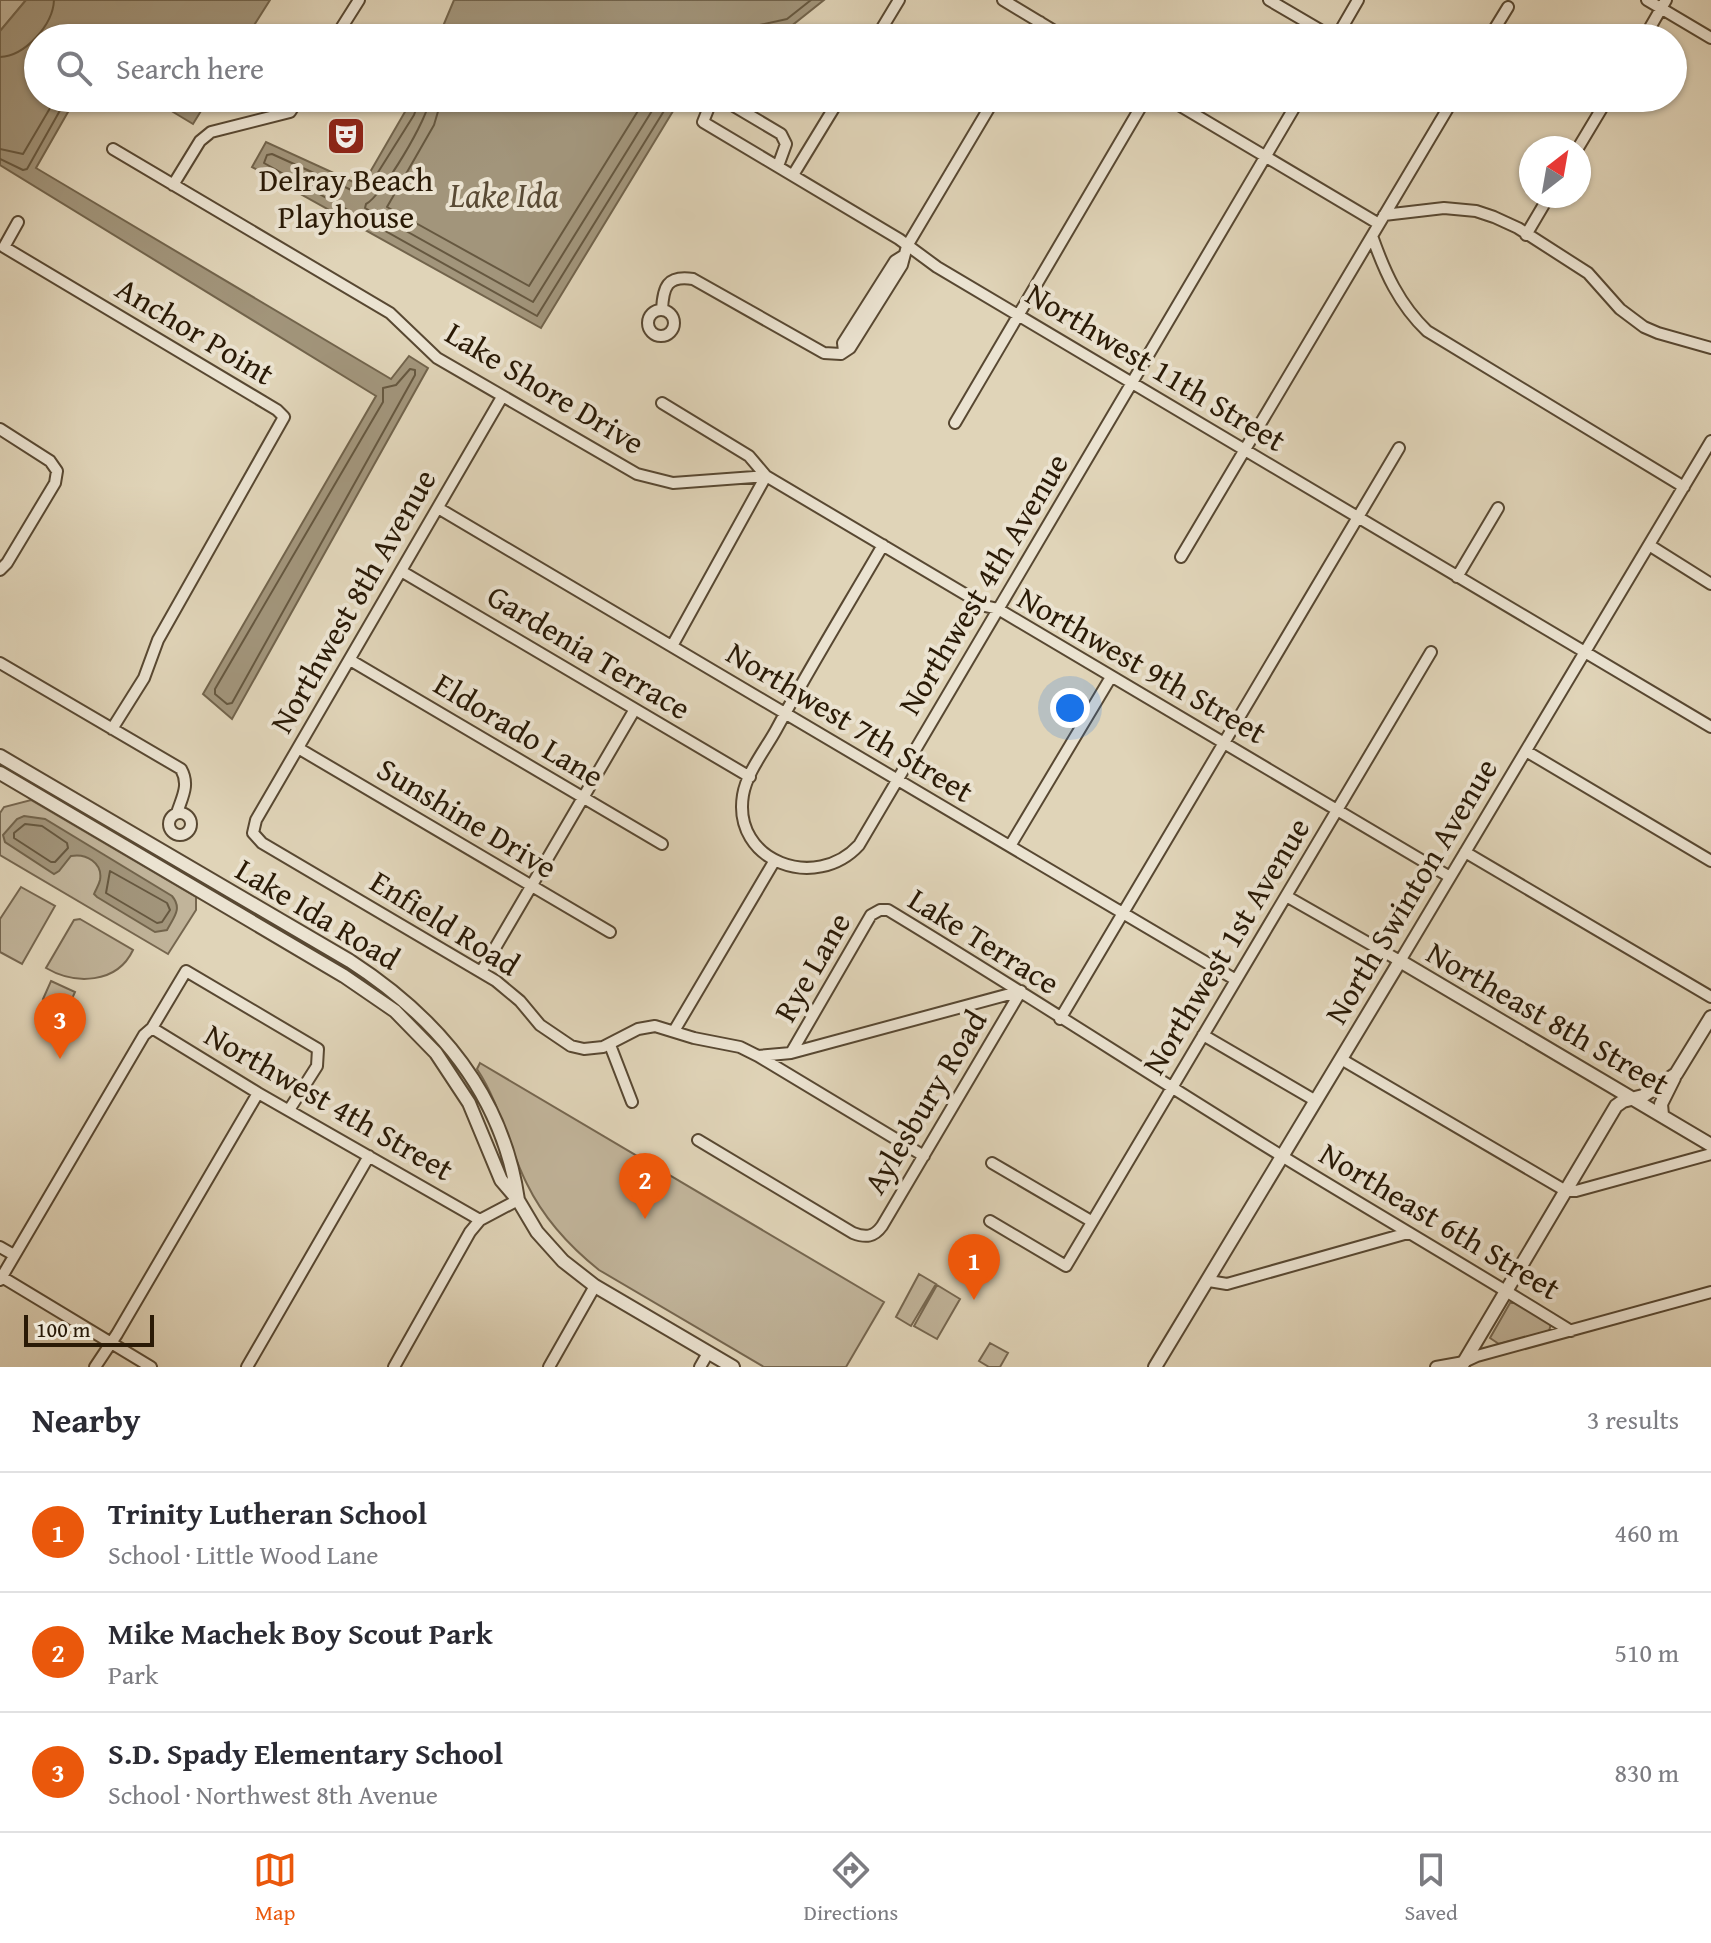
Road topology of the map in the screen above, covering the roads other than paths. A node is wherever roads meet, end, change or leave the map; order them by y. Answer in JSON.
{"nodes":[{"id":1,"x":359,"y":0,"type":"edge"},
{"id":2,"x":899,"y":0,"type":"edge"},
{"id":3,"x":1003,"y":0,"type":"edge"},
{"id":4,"x":1269,"y":0,"type":"edge"},
{"id":5,"x":1358,"y":0,"type":"edge"},
{"id":6,"x":1647,"y":0,"type":"edge"},
{"id":7,"x":1664,"y":4,"type":"edge"},
{"id":8,"x":1508,"y":7,"type":"dead end"},
{"id":9,"x":1040,"y":22,"type":"joint"},
{"id":10,"x":344,"y":24,"type":"edge"},
{"id":11,"x":884,"y":24,"type":"edge"},
{"id":12,"x":1043,"y":24,"type":"edge"},
{"id":13,"x":1311,"y":24,"type":"edge"},
{"id":14,"x":1343,"y":24,"type":"edge"},
{"id":15,"x":1498,"y":24,"type":"edge"},
{"id":16,"x":1652,"y":24,"type":"edge"},
{"id":17,"x":1711,"y":38,"type":"edge"},
{"id":18,"x":290,"y":112,"type":"edge"},
{"id":19,"x":709,"y":112,"type":"edge"},
{"id":20,"x":745,"y":112,"type":"edge"},
{"id":21,"x":831,"y":112,"type":"edge"},
{"id":22,"x":987,"y":112,"type":"edge"},
{"id":23,"x":1138,"y":112,"type":"edge"},
{"id":24,"x":1190,"y":112,"type":"edge"},
{"id":25,"x":1292,"y":112,"type":"edge"},
{"id":26,"x":1446,"y":112,"type":"edge"},
{"id":27,"x":1600,"y":112,"type":"edge"},
{"id":28,"x":1585,"y":136,"type":"edge"},
{"id":29,"x":113,"y":149,"type":"dead end"},
{"id":30,"x":1266,"y":157,"type":"junction"},
{"id":31,"x":778,"y":166,"type":"junction"},
{"id":32,"x":793,"y":175,"type":"junction"},
{"id":33,"x":173,"y":185,"type":"junction"},
{"id":34,"x":1542,"y":208,"type":"edge"},
{"id":35,"x":1382,"y":220,"type":"junction"},
{"id":36,"x":18,"y":222,"type":"dead end"},
{"id":37,"x":1526,"y":235,"type":"junction"},
{"id":38,"x":1372,"y":236,"type":"junction"},
{"id":39,"x":905,"y":251,"type":"junction"},
{"id":40,"x":662,"y":310,"type":"dead end"},
{"id":41,"x":1018,"y":315,"type":"junction"},
{"id":42,"x":1711,"y":348,"type":"edge"},
{"id":43,"x":1133,"y":383,"type":"junction"},
{"id":44,"x":502,"y":397,"type":"junction"},
{"id":45,"x":662,"y":403,"type":"dead end"},
{"id":46,"x":955,"y":423,"type":"dead end"},
{"id":47,"x":0,"y":429,"type":"edge"},
{"id":48,"x":1711,"y":441,"type":"edge"},
{"id":49,"x":1399,"y":448,"type":"dead end"},
{"id":50,"x":1245,"y":450,"type":"junction"},
{"id":51,"x":766,"y":476,"type":"junction"},
{"id":52,"x":1684,"y":487,"type":"junction"},
{"id":53,"x":438,"y":508,"type":"junction"},
{"id":54,"x":1498,"y":508,"type":"dead end"},
{"id":55,"x":1358,"y":518,"type":"junction"},
{"id":56,"x":883,"y":545,"type":"junction"},
{"id":57,"x":1649,"y":545,"type":"junction"},
{"id":58,"x":1181,"y":557,"type":"dead end"},
{"id":59,"x":0,"y":570,"type":"edge"},
{"id":60,"x":401,"y":571,"type":"junction"},
{"id":61,"x":1457,"y":577,"type":"junction"},
{"id":62,"x":1711,"y":584,"type":"edge"},
{"id":63,"x":998,"y":609,"type":"junction"},
{"id":64,"x":672,"y":646,"type":"junction"},
{"id":65,"x":1431,"y":652,"type":"dead end"},
{"id":66,"x":1585,"y":652,"type":"junction"},
{"id":67,"x":350,"y":660,"type":"junction"},
{"id":68,"x":0,"y":663,"type":"edge"},
{"id":69,"x":1111,"y":677,"type":"junction"},
{"id":70,"x":635,"y":709,"type":"junction"},
{"id":71,"x":785,"y":713,"type":"junction"},
{"id":72,"x":1711,"y":727,"type":"edge"},
{"id":73,"x":112,"y":729,"type":"junction"},
{"id":74,"x":1224,"y":743,"type":"junction"},
{"id":75,"x":298,"y":748,"type":"junction"},
{"id":76,"x":1526,"y":751,"type":"junction"},
{"id":77,"x":5,"y":759,"type":"edge"},
{"id":78,"x":1,"y":775,"type":"edge"},
{"id":79,"x":750,"y":777,"type":"junction"},
{"id":80,"x":897,"y":780,"type":"junction"},
{"id":81,"x":583,"y":797,"type":"junction"},
{"id":82,"x":1337,"y":811,"type":"junction"},
{"id":83,"x":177,"y":813,"type":"dead end"},
{"id":84,"x":253,"y":833,"type":"joint"},
{"id":85,"x":662,"y":844,"type":"dead end"},
{"id":86,"x":1010,"y":846,"type":"junction"},
{"id":87,"x":1465,"y":852,"type":"junction"},
{"id":88,"x":775,"y":860,"type":"junction"},
{"id":89,"x":1711,"y":861,"type":"edge"},
{"id":90,"x":1450,"y":877,"type":"junction"},
{"id":91,"x":531,"y":886,"type":"junction"},
{"id":92,"x":238,"y":895,"type":"junction"},
{"id":93,"x":1286,"y":896,"type":"junction"},
{"id":94,"x":212,"y":898,"type":"junction"},
{"id":95,"x":880,"y":910,"type":"joint"},
{"id":96,"x":1123,"y":913,"type":"junction"},
{"id":97,"x":610,"y":932,"type":"dead end"},
{"id":98,"x":1400,"y":961,"type":"junction"},
{"id":99,"x":366,"y":971,"type":"junction"},
{"id":100,"x":481,"y":972,"type":"junction"},
{"id":101,"x":1236,"y":980,"type":"junction"},
{"id":102,"x":358,"y":984,"type":"junction"},
{"id":103,"x":1021,"y":991,"type":"junction"},
{"id":104,"x":1711,"y":997,"type":"edge"},
{"id":105,"x":1711,"y":1017,"type":"edge"},
{"id":106,"x":1060,"y":1019,"type":"junction"},
{"id":107,"x":152,"y":1028,"type":"junction"},
{"id":108,"x":674,"y":1031,"type":"junction"},
{"id":109,"x":1203,"y":1035,"type":"junction"},
{"id":110,"x":610,"y":1045,"type":"junction"},
{"id":111,"x":791,"y":1053,"type":"junction"},
{"id":112,"x":758,"y":1056,"type":"junction"},
{"id":113,"x":1341,"y":1059,"type":"junction"},
{"id":114,"x":1676,"y":1074,"type":"junction"},
{"id":115,"x":1172,"y":1087,"type":"junction"},
{"id":116,"x":258,"y":1093,"type":"junction"},
{"id":117,"x":1636,"y":1099,"type":"junction"},
{"id":118,"x":1316,"y":1101,"type":"junction"},
{"id":119,"x":632,"y":1102,"type":"dead end"},
{"id":120,"x":289,"y":1110,"type":"junction"},
{"id":121,"x":1662,"y":1115,"type":"junction"},
{"id":122,"x":698,"y":1140,"type":"dead end"},
{"id":123,"x":1711,"y":1145,"type":"edge"},
{"id":124,"x":1711,"y":1154,"type":"edge"},
{"id":125,"x":369,"y":1156,"type":"junction"},
{"id":126,"x":924,"y":1156,"type":"junction"},
{"id":127,"x":1283,"y":1156,"type":"junction"},
{"id":128,"x":992,"y":1163,"type":"dead end"},
{"id":129,"x":1566,"y":1191,"type":"junction"},
{"id":130,"x":518,"y":1200,"type":"junction"},
{"id":131,"x":480,"y":1220,"type":"junction"},
{"id":132,"x":990,"y":1221,"type":"dead end"},
{"id":133,"x":1091,"y":1221,"type":"junction"},
{"id":134,"x":1408,"y":1233,"type":"junction"},
{"id":135,"x":0,"y":1247,"type":"edge"},
{"id":136,"x":14,"y":1255,"type":"junction"},
{"id":137,"x":1,"y":1279,"type":"edge"},
{"id":138,"x":1209,"y":1281,"type":"junction"},
{"id":139,"x":595,"y":1286,"type":"junction"},
{"id":140,"x":1506,"y":1292,"type":"junction"},
{"id":141,"x":1711,"y":1292,"type":"edge"},
{"id":142,"x":1571,"y":1331,"type":"junction"},
{"id":143,"x":111,"y":1343,"type":"junction"},
{"id":144,"x":708,"y":1353,"type":"junction"},
{"id":145,"x":1462,"y":1364,"type":"edge"},
{"id":146,"x":95,"y":1367,"type":"edge"},
{"id":147,"x":151,"y":1367,"type":"edge"},
{"id":148,"x":247,"y":1367,"type":"edge"},
{"id":149,"x":394,"y":1367,"type":"edge"},
{"id":150,"x":549,"y":1367,"type":"edge"},
{"id":151,"x":700,"y":1367,"type":"edge"},
{"id":152,"x":733,"y":1367,"type":"edge"},
{"id":153,"x":1155,"y":1367,"type":"edge"},
{"id":154,"x":1436,"y":1367,"type":"edge"}],
"edges":[{"from":1,"to":10,"type":"street"},
{"from":2,"to":11,"type":"street"},
{"from":3,"to":9,"type":"street"},
{"from":4,"to":13,"type":"street"},
{"from":5,"to":14,"type":"street"},
{"from":6,"to":7,"type":"street"},
{"from":7,"to":16,"type":"street"},
{"from":7,"to":17,"type":"street"},
{"from":8,"to":15,"type":"street"},
{"from":9,"to":12,"type":"street"},
{"from":18,"to":33,"type":"street"},
{"from":19,"to":31,"type":"street","name":"Northwest 11th Street"},
{"from":20,"to":31,"type":"street","name":"Northwest 11th Street"},
{"from":21,"to":32,"type":"street"},
{"from":22,"to":39,"type":"street"},
{"from":23,"to":41,"type":"street"},
{"from":24,"to":30,"type":"street"},
{"from":25,"to":30,"type":"street","name":"Northwest 4th Avenue"},
{"from":26,"to":35,"type":"street"},
{"from":27,"to":28,"type":"street"},
{"from":29,"to":33,"type":"street","name":"Lake Shore Drive"},
{"from":30,"to":35,"type":"street"},
{"from":30,"to":43,"type":"street","name":"Northwest 4th Avenue"},
{"from":31,"to":32,"type":"street","name":"Northwest 11th Street"},
{"from":32,"to":39,"type":"street","name":"Northwest 11th Street"},
{"from":33,"to":44,"type":"street","name":"Lake Shore Drive"},
{"from":34,"to":37,"type":"street"},
{"from":35,"to":37,"type":"street"},
{"from":35,"to":38,"type":"street"},
{"from":36,"to":73,"type":"street","name":"Anchor Point"},
{"from":37,"to":42,"type":"street"},
{"from":38,"to":50,"type":"street"},
{"from":38,"to":52,"type":"street"},
{"from":39,"to":40,"type":"street"},
{"from":39,"to":41,"type":"street","name":"Northwest 11th Street"},
{"from":41,"to":43,"type":"street","name":"Northwest 11th Street"},
{"from":41,"to":46,"type":"street"},
{"from":43,"to":50,"type":"street","name":"Northwest 11th Street"},
{"from":43,"to":63,"type":"street","name":"Northwest 4th Avenue"},
{"from":44,"to":51,"type":"street","name":"Lake Shore Drive"},
{"from":44,"to":53,"type":"street","name":"Northwest 8th Avenue"},
{"from":45,"to":51,"type":"street","name":"Northwest 9th Street"},
{"from":47,"to":59,"type":"street"},
{"from":48,"to":52,"type":"street","name":"North Swinton Avenue"},
{"from":49,"to":55,"type":"street"},
{"from":50,"to":55,"type":"street","name":"Northwest 11th Street"},
{"from":50,"to":58,"type":"street"},
{"from":51,"to":56,"type":"street","name":"Northwest 9th Street"},
{"from":51,"to":64,"type":"street"},
{"from":52,"to":57,"type":"street","name":"North Swinton Avenue"},
{"from":53,"to":60,"type":"street","name":"Northwest 8th Avenue"},
{"from":53,"to":64,"type":"street","name":"Northwest 7th Street"},
{"from":54,"to":61,"type":"street"},
{"from":55,"to":61,"type":"street","name":"Northwest 11th Street"},
{"from":55,"to":74,"type":"street"},
{"from":56,"to":63,"type":"street","name":"Northwest 9th Street"},
{"from":56,"to":71,"type":"street"},
{"from":57,"to":62,"type":"street"},
{"from":57,"to":66,"type":"street","name":"North Swinton Avenue"},
{"from":60,"to":67,"type":"street","name":"Northwest 8th Avenue"},
{"from":60,"to":70,"type":"street","name":"Gardenia Terrace"},
{"from":61,"to":66,"type":"street","name":"Northwest 11th Street"},
{"from":63,"to":69,"type":"street","name":"Northwest 9th Street"},
{"from":63,"to":80,"type":"street","name":"Northwest 4th Avenue"},
{"from":64,"to":71,"type":"street","name":"Northwest 7th Street"},
{"from":65,"to":82,"type":"street","name":"Northwest 1st Avenue"},
{"from":66,"to":72,"type":"street","name":"Northwest 11th Street"},
{"from":66,"to":76,"type":"street","name":"North Swinton Avenue"},
{"from":67,"to":75,"type":"street","name":"Northwest 8th Avenue"},
{"from":67,"to":81,"type":"street","name":"Eldorado Lane"},
{"from":68,"to":73,"type":"street"},
{"from":69,"to":74,"type":"street","name":"Northwest 9th Street"},
{"from":69,"to":86,"type":"street"},
{"from":70,"to":79,"type":"street","name":"Gardenia Terrace"},
{"from":70,"to":81,"type":"street"},
{"from":71,"to":79,"type":"street"},
{"from":71,"to":80,"type":"street","name":"Northwest 7th Street"},
{"from":73,"to":83,"type":"street"},
{"from":74,"to":82,"type":"street","name":"Northwest 9th Street"},
{"from":74,"to":96,"type":"street"},
{"from":75,"to":84,"type":"street","name":"Northwest 8th Avenue"},
{"from":75,"to":91,"type":"street","name":"Sunshine Drive"},
{"from":76,"to":87,"type":"street","name":"North Swinton Avenue"},
{"from":76,"to":89,"type":"street"},
{"from":77,"to":78,"type":"street"},
{"from":77,"to":92,"type":"street","name":"Lake Ida Road"},
{"from":78,"to":94,"type":"street","name":"Lake Ida Road"},
{"from":79,"to":88,"type":"street"},
{"from":80,"to":86,"type":"street","name":"Northwest 7th Street"},
{"from":80,"to":88,"type":"street","name":"Northwest 4th Avenue"},
{"from":81,"to":85,"type":"street","name":"Eldorado Lane"},
{"from":81,"to":91,"type":"street"},
{"from":82,"to":90,"type":"street","name":"Northwest 9th Street"},
{"from":82,"to":93,"type":"street","name":"Northwest 1st Avenue"},
{"from":84,"to":100,"type":"street","name":"Enfield Road"},
{"from":86,"to":96,"type":"street","name":"Northwest 7th Street"},
{"from":87,"to":90,"type":"street","name":"North Swinton Avenue"},
{"from":87,"to":104,"type":"street"},
{"from":88,"to":108,"type":"street"},
{"from":90,"to":98,"type":"street","name":"North Swinton Avenue"},
{"from":91,"to":97,"type":"street","name":"Sunshine Drive"},
{"from":91,"to":100,"type":"street"},
{"from":92,"to":94,"type":"street"},
{"from":92,"to":99,"type":"street","name":"Lake Ida Road"},
{"from":93,"to":98,"type":"street"},
{"from":93,"to":101,"type":"street","name":"Northwest 1st Avenue"},
{"from":94,"to":102,"type":"street","name":"Lake Ida Road"},
{"from":95,"to":103,"type":"street","name":"Lake Terrace"},
{"from":95,"to":111,"type":"street","name":"Rye Lane"},
{"from":96,"to":101,"type":"street","name":"Northwest 7th Street"},
{"from":96,"to":106,"type":"street"},
{"from":98,"to":113,"type":"street","name":"North Swinton Avenue"},
{"from":98,"to":117,"type":"street","name":"Northeast 8th Street"},
{"from":99,"to":102,"type":"street"},
{"from":99,"to":130,"type":"street","name":"Lake Ida Road"},
{"from":100,"to":110,"type":"street","name":"Enfield Road"},
{"from":101,"to":109,"type":"street","name":"Northwest 1st Avenue"},
{"from":102,"to":130,"type":"street","name":"Lake Ida Road"},
{"from":103,"to":106,"type":"street","name":"Lake Terrace"},
{"from":103,"to":111,"type":"street","name":"Enfield Road"},
{"from":103,"to":126,"type":"street","name":"Aylesbury Road"},
{"from":105,"to":114,"type":"street"},
{"from":106,"to":115,"type":"street","name":"Lake Terrace"},
{"from":107,"to":116,"type":"street","name":"Northwest 4th Street"},
{"from":107,"to":120,"type":"street"},
{"from":107,"to":136,"type":"street"},
{"from":108,"to":110,"type":"street","name":"Enfield Road"},
{"from":108,"to":112,"type":"street","name":"Enfield Road"},
{"from":109,"to":115,"type":"street","name":"Northwest 1st Avenue"},
{"from":109,"to":118,"type":"street"},
{"from":110,"to":119,"type":"street"},
{"from":111,"to":112,"type":"street","name":"Enfield Road"},
{"from":112,"to":126,"type":"street"},
{"from":113,"to":118,"type":"street","name":"North Swinton Avenue"},
{"from":113,"to":129,"type":"street"},
{"from":114,"to":117,"type":"street"},
{"from":114,"to":121,"type":"street"},
{"from":115,"to":127,"type":"street","name":"Northeast 6th Street"},
{"from":115,"to":133,"type":"street","name":"Northwest 1st Avenue"},
{"from":116,"to":120,"type":"street","name":"Northwest 4th Street"},
{"from":116,"to":143,"type":"street"},
{"from":117,"to":121,"type":"street","name":"Northeast 8th Street"},
{"from":117,"to":129,"type":"street"},
{"from":118,"to":127,"type":"street","name":"North Swinton Avenue"},
{"from":120,"to":125,"type":"street","name":"Northwest 4th Street"},
{"from":121,"to":123,"type":"street","name":"Northeast 8th Street"},
{"from":122,"to":126,"type":"street","name":"Aylesbury Road"},
{"from":124,"to":129,"type":"street"},
{"from":125,"to":131,"type":"street","name":"Northwest 4th Street"},
{"from":125,"to":148,"type":"street"},
{"from":127,"to":134,"type":"street","name":"Northeast 6th Street"},
{"from":127,"to":138,"type":"street","name":"North Swinton Avenue"},
{"from":128,"to":133,"type":"street"},
{"from":129,"to":140,"type":"street"},
{"from":130,"to":131,"type":"street"},
{"from":130,"to":139,"type":"street","name":"Lake Ida Road"},
{"from":131,"to":149,"type":"street"},
{"from":132,"to":133,"type":"street","name":"Northwest 1st Avenue"},
{"from":134,"to":138,"type":"street"},
{"from":134,"to":140,"type":"street","name":"Northeast 6th Street"},
{"from":135,"to":136,"type":"street"},
{"from":136,"to":137,"type":"street"},
{"from":137,"to":143,"type":"street"},
{"from":138,"to":153,"type":"street","name":"North Swinton Avenue"},
{"from":139,"to":144,"type":"street","name":"Lake Ida Road"},
{"from":139,"to":150,"type":"street"},
{"from":140,"to":142,"type":"street","name":"Northeast 6th Street"},
{"from":140,"to":145,"type":"street"},
{"from":141,"to":142,"type":"street"},
{"from":142,"to":145,"type":"street"},
{"from":143,"to":146,"type":"street"},
{"from":143,"to":147,"type":"street"},
{"from":144,"to":151,"type":"street"},
{"from":144,"to":152,"type":"street","name":"Lake Ida Road"},
{"from":145,"to":154,"type":"street"}]}
